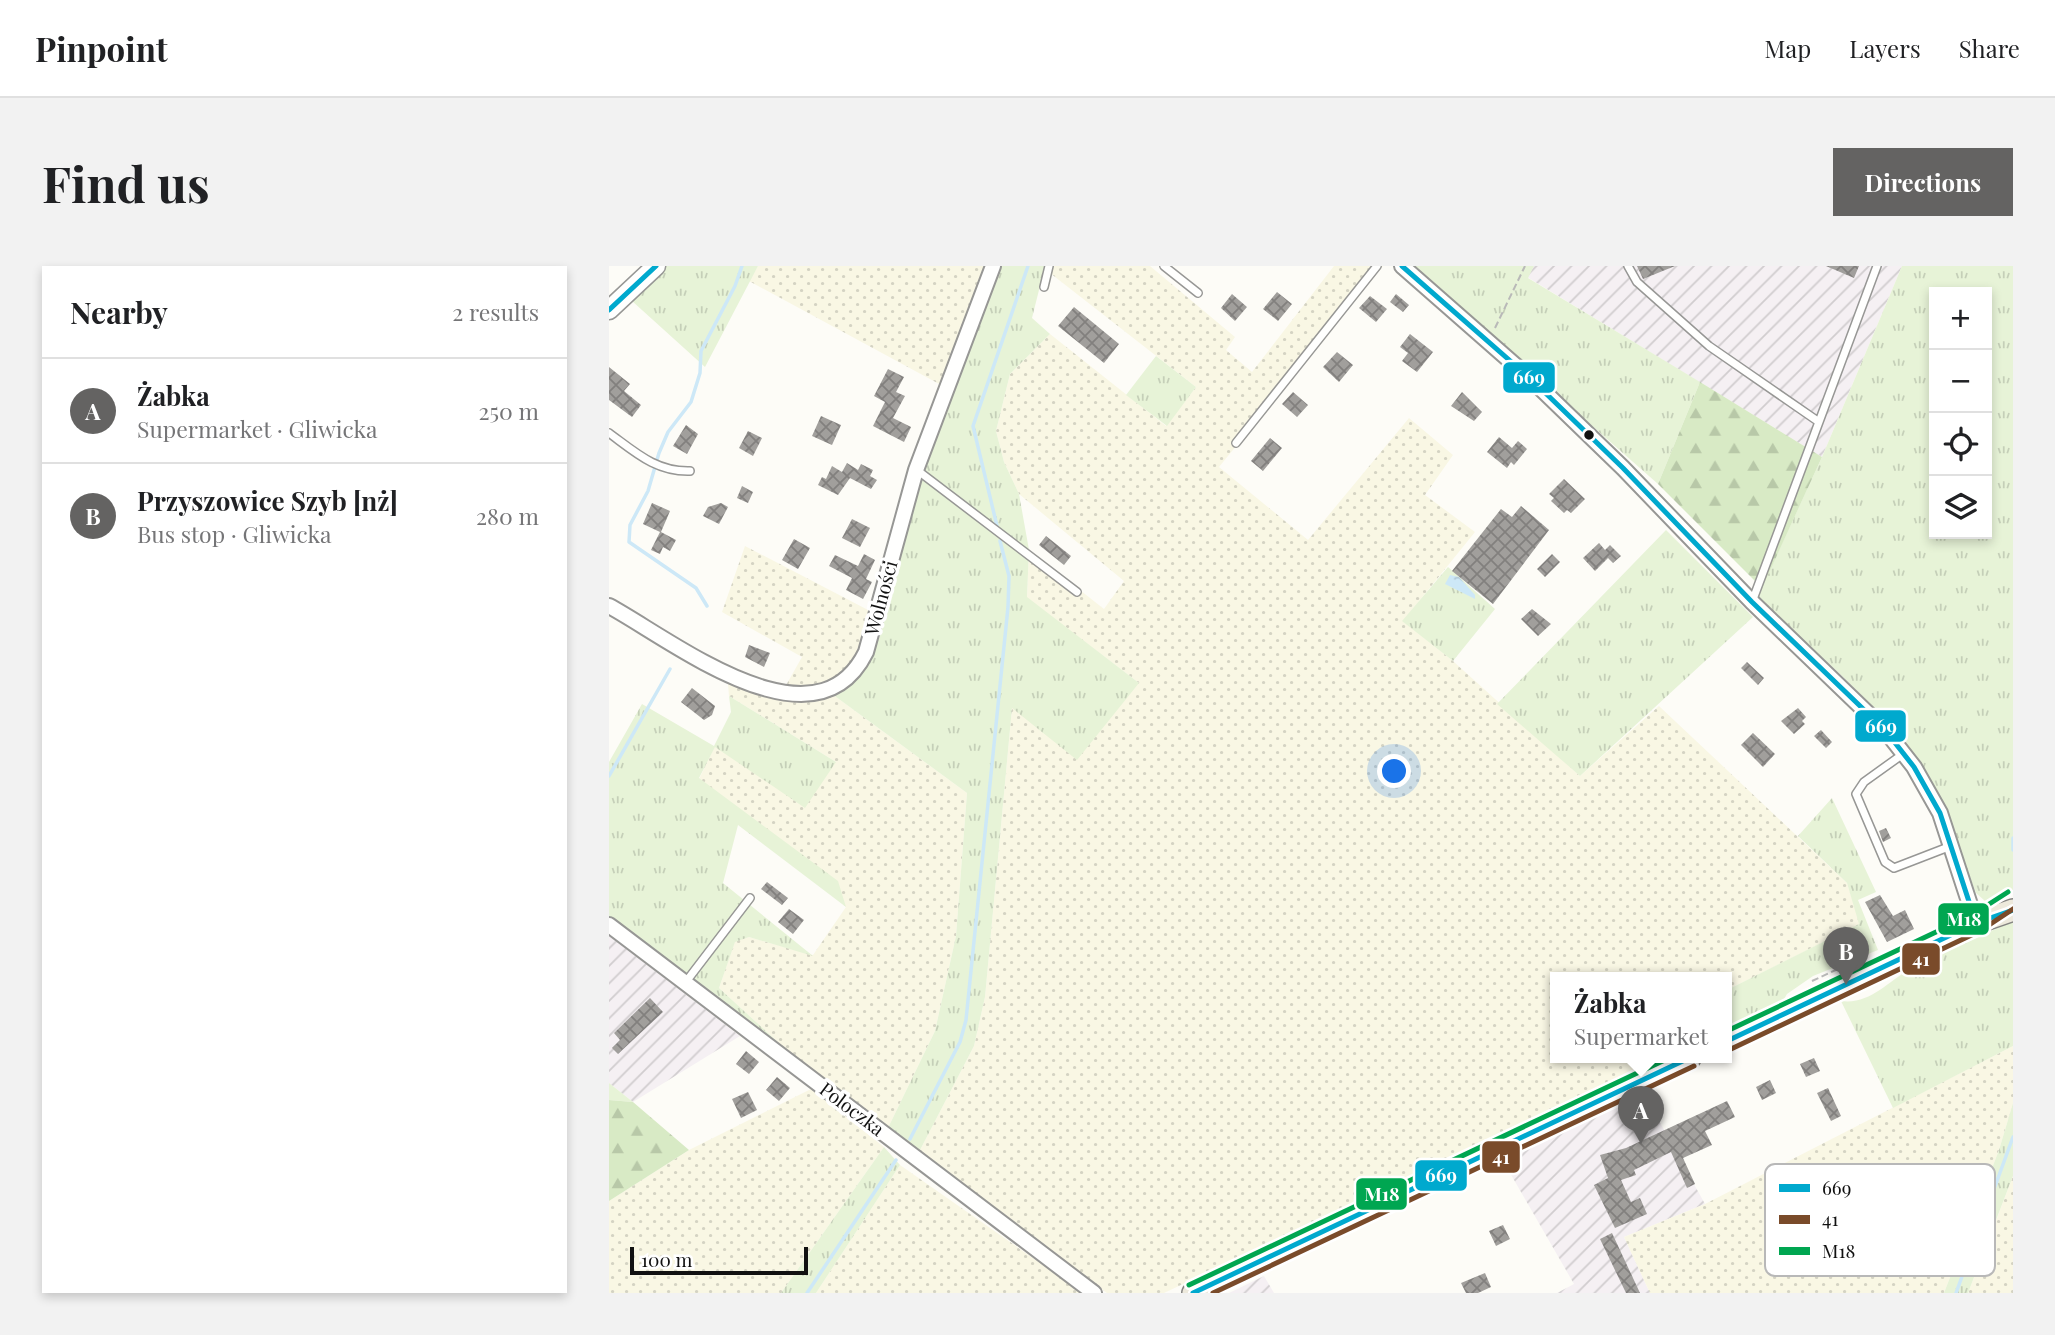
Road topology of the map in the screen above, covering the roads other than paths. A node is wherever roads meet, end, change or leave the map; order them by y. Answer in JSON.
{"nodes":[{"id":1,"x":656,"y":266,"type":"edge"},
{"id":2,"x":993,"y":266,"type":"edge"},
{"id":3,"x":1049,"y":266,"type":"edge"},
{"id":4,"x":1164,"y":266,"type":"edge"},
{"id":5,"x":1377,"y":266,"type":"edge"},
{"id":6,"x":1402,"y":266,"type":"edge"},
{"id":7,"x":1628,"y":266,"type":"edge"},
{"id":8,"x":1877,"y":266,"type":"edge"},
{"id":9,"x":1044,"y":286,"type":"dead end"},
{"id":10,"x":1198,"y":293,"type":"dead end"},
{"id":11,"x":609,"y":310,"type":"edge"},
{"id":12,"x":1819,"y":422,"type":"junction"},
{"id":13,"x":609,"y":433,"type":"edge"},
{"id":14,"x":1236,"y":443,"type":"dead end"},
{"id":15,"x":916,"y":470,"type":"junction"},
{"id":16,"x":690,"y":471,"type":"dead end"},
{"id":17,"x":1077,"y":592,"type":"dead end"},
{"id":18,"x":1752,"y":602,"type":"junction"},
{"id":19,"x":609,"y":606,"type":"edge"},
{"id":20,"x":1904,"y":754,"type":"junction"},
{"id":21,"x":1951,"y":846,"type":"junction"},
{"id":22,"x":750,"y":898,"type":"dead end"},
{"id":23,"x":2013,"y":899,"type":"edge"},
{"id":24,"x":2013,"y":910,"type":"edge"},
{"id":25,"x":1976,"y":923,"type":"junction"},
{"id":26,"x":609,"y":925,"type":"edge"},
{"id":27,"x":685,"y":983,"type":"junction"},
{"id":28,"x":1732,"y":1039,"type":"edge"},
{"id":29,"x":1679,"y":1063,"type":"edge"},
{"id":30,"x":1094,"y":1293,"type":"edge"},
{"id":31,"x":1193,"y":1293,"type":"edge"}],
"edges":[{"from":1,"to":11,"type":"street"},
{"from":2,"to":15,"type":"street","name":"Wolności"},
{"from":3,"to":9,"type":"lane"},
{"from":4,"to":10,"type":"lane"},
{"from":5,"to":14,"type":"lane"},
{"from":6,"to":18,"type":"street"},
{"from":7,"to":12,"type":"lane"},
{"from":8,"to":12,"type":"lane"},
{"from":12,"to":18,"type":"lane"},
{"from":13,"to":16,"type":"lane"},
{"from":15,"to":17,"type":"lane"},
{"from":15,"to":19,"type":"street","name":"Wolności"},
{"from":18,"to":20,"type":"street"},
{"from":20,"to":21,"type":"street"},
{"from":20,"to":21,"type":"lane"},
{"from":21,"to":25,"type":"street"},
{"from":22,"to":27,"type":"lane"},
{"from":23,"to":25,"type":"main road"},
{"from":24,"to":25,"type":"main road"},
{"from":25,"to":28,"type":"main road"},
{"from":26,"to":27,"type":"street","name":"Poloczka"},
{"from":27,"to":30,"type":"street","name":"Poloczka"},
{"from":29,"to":31,"type":"main road"}]}
